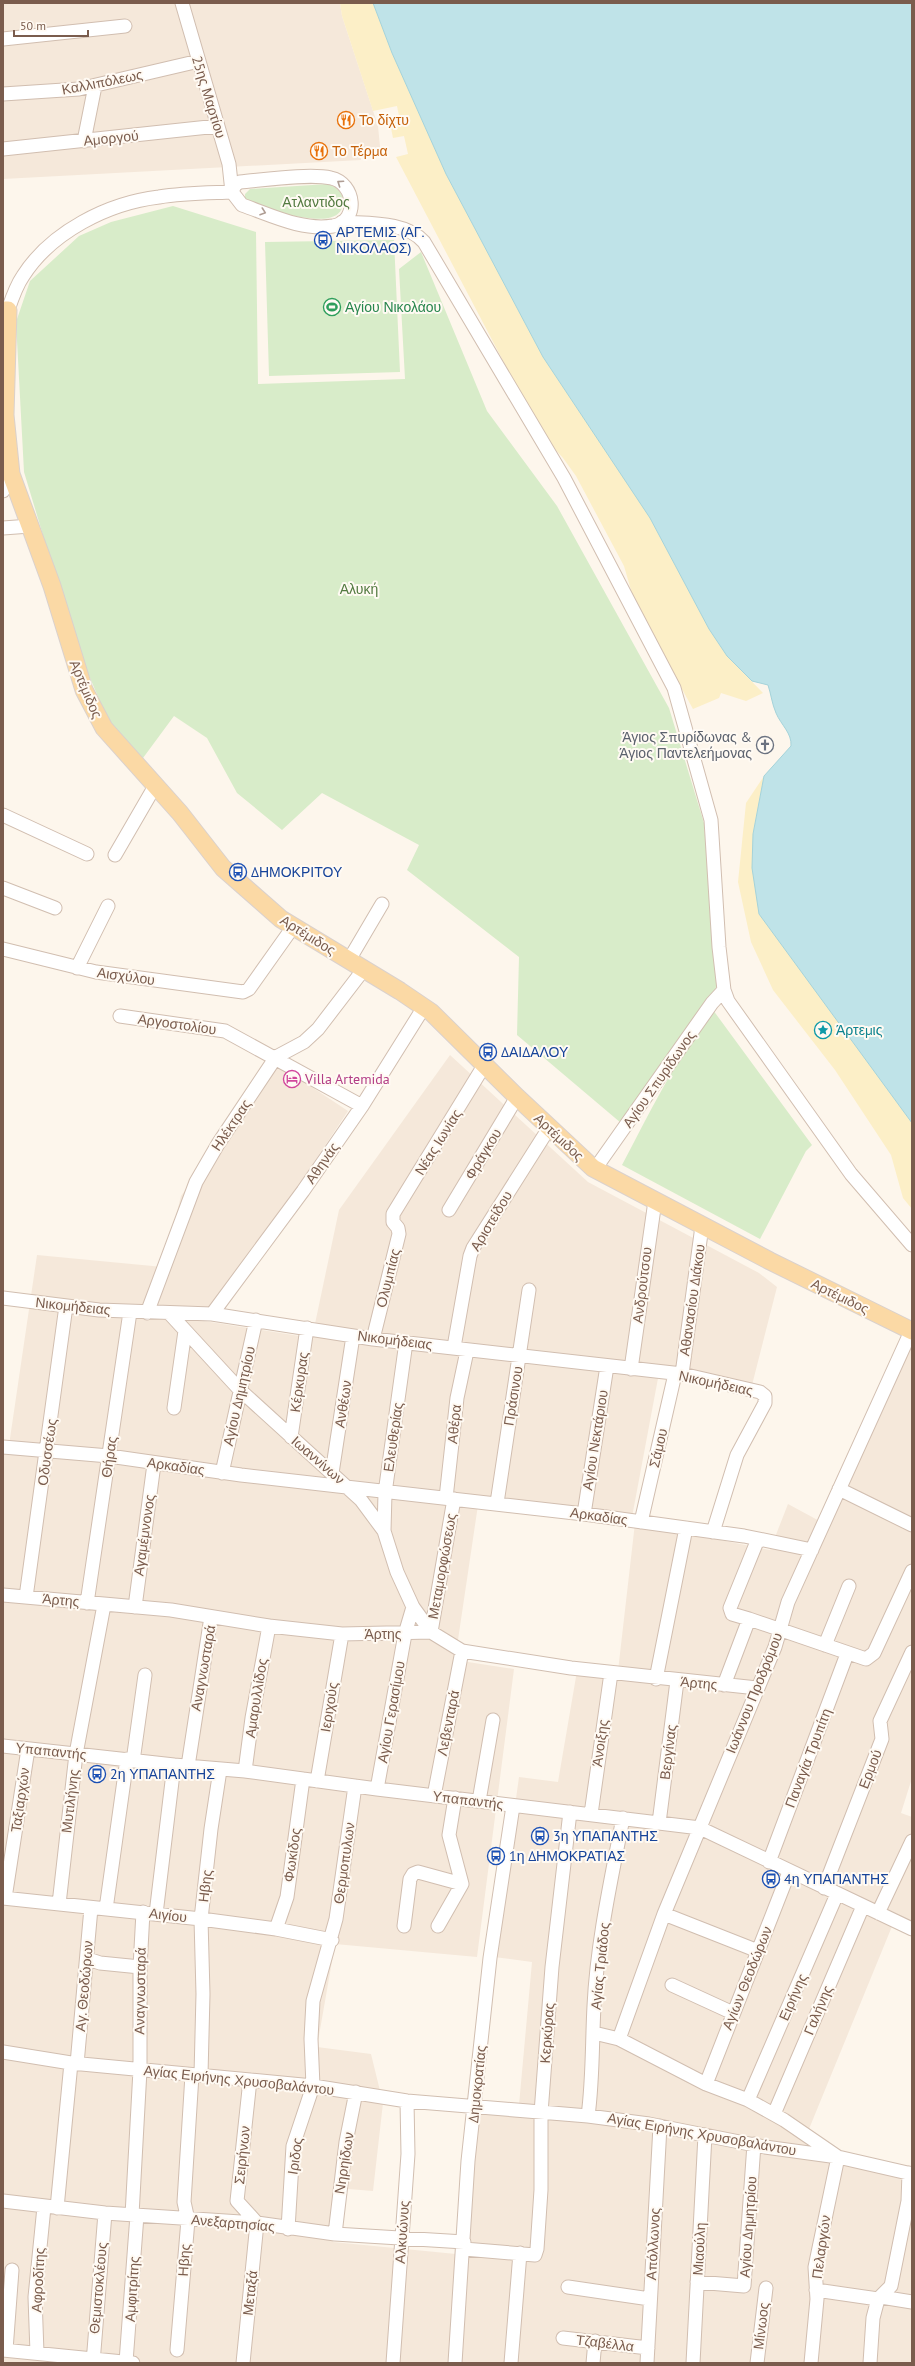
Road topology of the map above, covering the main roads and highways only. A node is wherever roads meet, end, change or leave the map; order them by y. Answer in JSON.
{"nodes":[{"id":1,"x":6,"y":310,"type":"edge"},
{"id":2,"x":4,"y":390,"type":"edge"},
{"id":3,"x":912,"y":1330,"type":"edge"}],
"edges":[{"from":1,"to":2,"type":"main road","name":"Αρτέμιδος"},
{"from":2,"to":3,"type":"main road","name":"Αρτέμιδος"}]}
